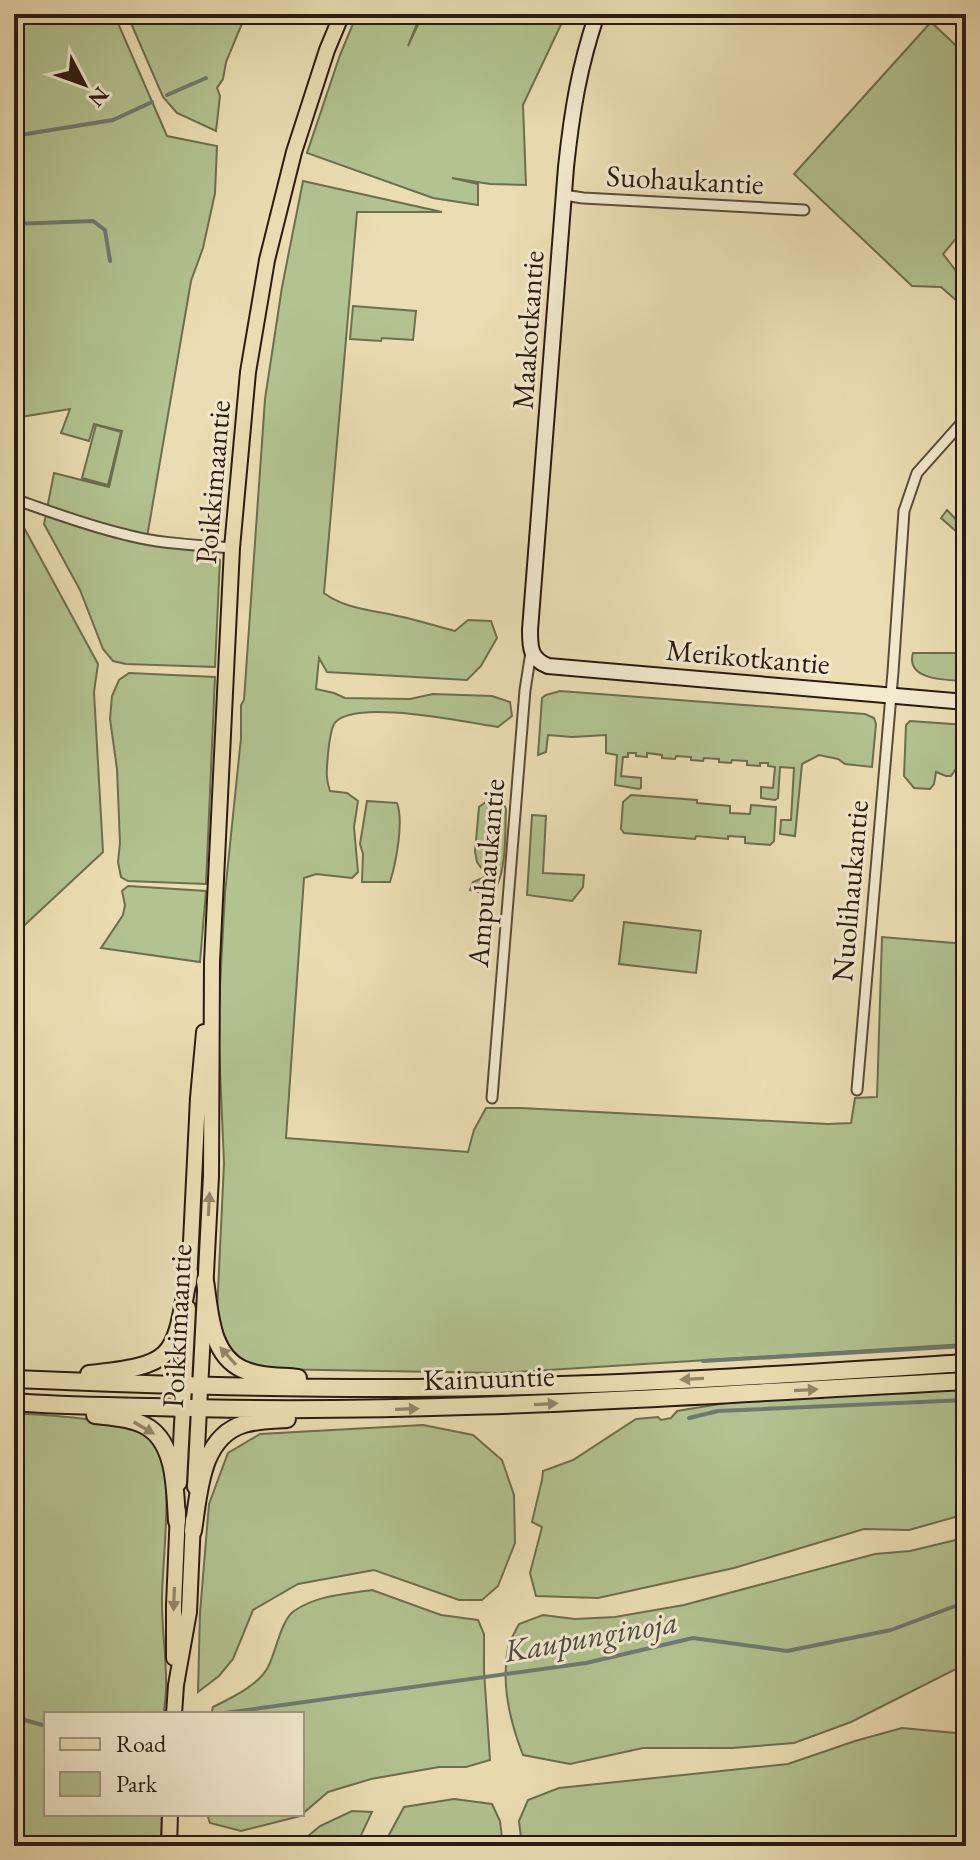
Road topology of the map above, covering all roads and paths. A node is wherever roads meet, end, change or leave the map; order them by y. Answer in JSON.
{"nodes":[{"id":1,"x":342,"y":14,"type":"edge"},
{"id":2,"x":597,"y":14,"type":"edge"},
{"id":3,"x":564,"y":195,"type":"junction"},
{"id":4,"x":804,"y":210,"type":"dead end"},
{"id":5,"x":966,"y":418,"type":"edge"},
{"id":6,"x":14,"y":499,"type":"edge"},
{"id":7,"x":232,"y":548,"type":"junction"},
{"id":8,"x":531,"y":652,"type":"junction"},
{"id":9,"x":891,"y":695,"type":"junction"},
{"id":10,"x":966,"y":702,"type":"edge"},
{"id":11,"x":212,"y":968,"type":"junction"},
{"id":12,"x":857,"y":1090,"type":"dead end"},
{"id":13,"x":492,"y":1098,"type":"dead end"},
{"id":14,"x":189,"y":1273,"type":"junction"},
{"id":15,"x":205,"y":1281,"type":"junction"},
{"id":16,"x":966,"y":1363,"type":"edge"},
{"id":17,"x":15,"y":1379,"type":"edge"},
{"id":18,"x":966,"y":1381,"type":"edge"},
{"id":19,"x":183,"y":1386,"type":"junction"},
{"id":20,"x":200,"y":1387,"type":"junction"},
{"id":21,"x":383,"y":1387,"type":"junction"},
{"id":22,"x":14,"y":1402,"type":"edge"},
{"id":23,"x":182,"y":1409,"type":"junction"},
{"id":24,"x":199,"y":1409,"type":"junction"},
{"id":25,"x":346,"y":1410,"type":"junction"},
{"id":26,"x":177,"y":1521,"type":"junction"},
{"id":27,"x":193,"y":1531,"type":"junction"},
{"id":28,"x":175,"y":1689,"type":"junction"},
{"id":29,"x":174,"y":1712,"type":"edge"},
{"id":30,"x":170,"y":1816,"type":"edge"},
{"id":31,"x":169,"y":1846,"type":"edge"}],
"edges":[{"from":1,"to":7,"type":"main road","name":"Poikkimaantie"},
{"from":2,"to":3,"type":"street","name":"Maakotkantie"},
{"from":3,"to":4,"type":"street","name":"Suohaukantie"},
{"from":3,"to":8,"type":"street","name":"Maakotkantie"},
{"from":5,"to":9,"type":"street","name":"Nuolihaukantie"},
{"from":6,"to":7,"type":"street"},
{"from":7,"to":11,"type":"main road","name":"Poikkimaantie"},
{"from":8,"to":9,"type":"street","name":"Merikotkantie"},
{"from":8,"to":13,"type":"street","name":"Ampuhaukantie"},
{"from":9,"to":10,"type":"street","name":"Merikotkantie"},
{"from":9,"to":12,"type":"street","name":"Nuolihaukantie"},
{"from":11,"to":14,"type":"main road","name":"Poikkimaantie"},
{"from":15,"to":11,"type":"main road","name":"Poikkimaantie","one_way":true},
{"from":14,"to":17,"type":"highway"},
{"from":14,"to":19,"type":"main road","name":"Poikkimaantie"},
{"from":15,"to":20,"type":"main road","name":"Poikkimaantie"},
{"from":21,"to":15,"type":"highway","one_way":true},
{"from":16,"to":21,"type":"highway","name":"Kainuuntie","one_way":true},
{"from":17,"to":19,"type":"highway","name":"Kainuuntie"},
{"from":25,"to":18,"type":"highway","name":"Kainuuntie","one_way":true},
{"from":19,"to":20,"type":"highway","name":"Kainuuntie"},
{"from":19,"to":23,"type":"main road","name":"Poikkimaantie"},
{"from":20,"to":21,"type":"highway","name":"Kainuuntie"},
{"from":20,"to":24,"type":"main road","name":"Poikkimaantie"},
{"from":22,"to":23,"type":"highway","name":"Kainuuntie"},
{"from":22,"to":26,"type":"highway","one_way":true},
{"from":23,"to":24,"type":"highway","name":"Kainuuntie"},
{"from":23,"to":26,"type":"main road","name":"Poikkimaantie"},
{"from":24,"to":25,"type":"highway","name":"Kainuuntie"},
{"from":24,"to":27,"type":"main road","name":"Poikkimaantie"},
{"from":25,"to":27,"type":"highway"},
{"from":26,"to":28,"type":"main road","name":"Poikkimaantie","one_way":true},
{"from":27,"to":28,"type":"main road","name":"Poikkimaantie"},
{"from":28,"to":29,"type":"main road","name":"Poikkimaantie"},
{"from":30,"to":31,"type":"main road"}]}
